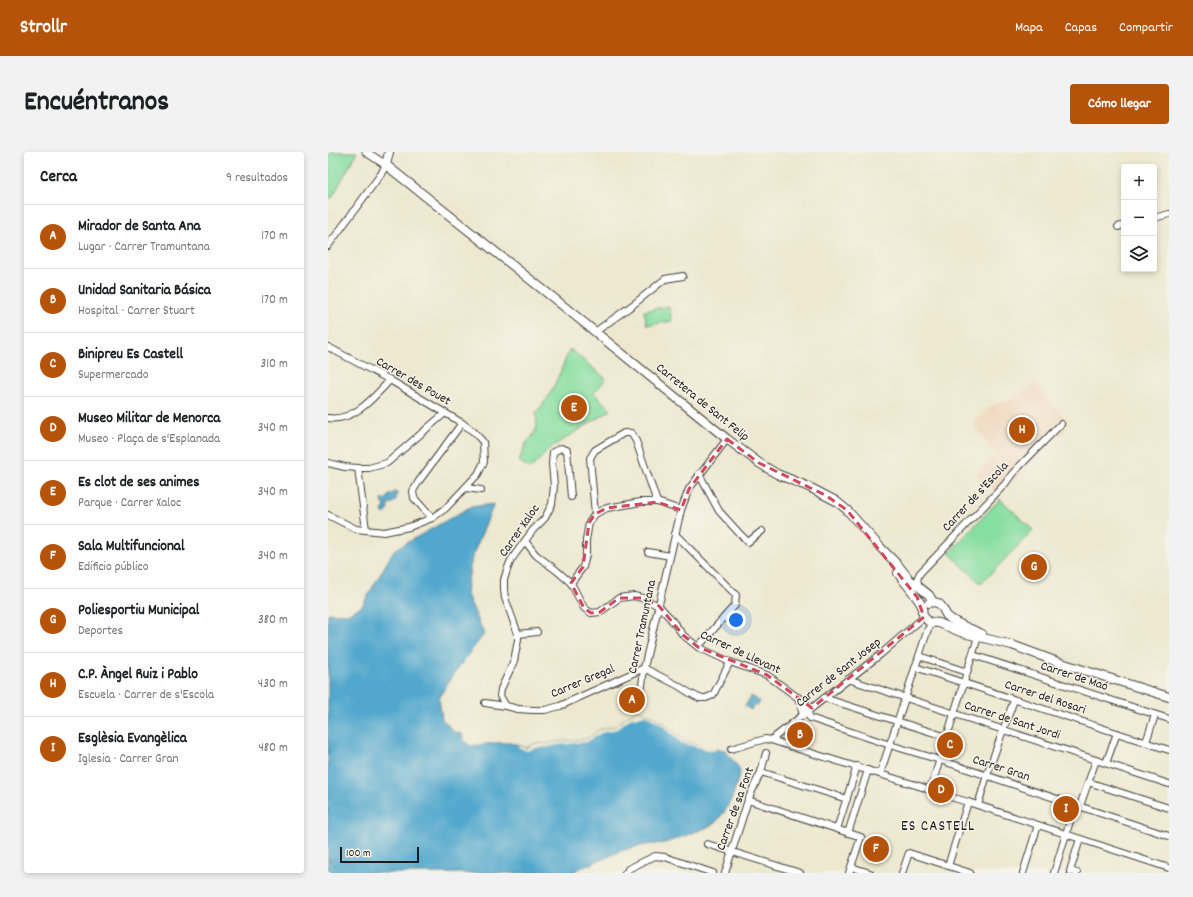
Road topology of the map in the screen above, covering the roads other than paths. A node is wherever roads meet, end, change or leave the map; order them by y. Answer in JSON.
{"nodes":[{"id":1,"x":366,"y":152,"type":"edge"},
{"id":2,"x":389,"y":152,"type":"edge"},
{"id":3,"x":386,"y":165,"type":"junction"},
{"id":4,"x":1169,"y":214,"type":"edge"},
{"id":5,"x":1157,"y":217,"type":"edge"},
{"id":6,"x":328,"y":246,"type":"edge"},
{"id":7,"x":683,"y":276,"type":"dead end"},
{"id":8,"x":595,"y":332,"type":"junction"},
{"id":9,"x":328,"y":347,"type":"edge"},
{"id":10,"x":390,"y":380,"type":"junction"},
{"id":11,"x":445,"y":413,"type":"junction"},
{"id":12,"x":328,"y":418,"type":"edge"},
{"id":13,"x":462,"y":423,"type":"junction"},
{"id":14,"x":1062,"y":424,"type":"dead end"},
{"id":15,"x":727,"y":439,"type":"junction"},
{"id":16,"x":328,"y":463,"type":"edge"},
{"id":17,"x":358,"y":468,"type":"junction"},
{"id":18,"x":699,"y":474,"type":"junction"},
{"id":19,"x":466,"y":488,"type":"junction"},
{"id":20,"x":481,"y":490,"type":"dead end"},
{"id":21,"x":571,"y":497,"type":"dead end"},
{"id":22,"x":657,"y":502,"type":"junction"},
{"id":23,"x":681,"y":510,"type":"junction"},
{"id":24,"x":595,"y":514,"type":"junction"},
{"id":25,"x":328,"y":515,"type":"edge"},
{"id":26,"x":432,"y":518,"type":"junction"},
{"id":27,"x":366,"y":530,"type":"junction"},
{"id":28,"x":762,"y":531,"type":"dead end"},
{"id":29,"x":675,"y":534,"type":"junction"},
{"id":30,"x":525,"y":541,"type":"junction"},
{"id":31,"x":880,"y":547,"type":"junction"},
{"id":32,"x":648,"y":552,"type":"dead end"},
{"id":33,"x":670,"y":556,"type":"junction"},
{"id":34,"x":571,"y":583,"type":"junction"},
{"id":35,"x":921,"y":589,"type":"junction"},
{"id":36,"x":933,"y":602,"type":"junction"},
{"id":37,"x":659,"y":606,"type":"junction"},
{"id":38,"x":923,"y":608,"type":"junction"},
{"id":39,"x":945,"y":614,"type":"junction"},
{"id":40,"x":924,"y":617,"type":"junction"},
{"id":41,"x":936,"y":623,"type":"junction"},
{"id":42,"x":537,"y":632,"type":"dead end"},
{"id":43,"x":518,"y":634,"type":"junction"},
{"id":44,"x":978,"y":637,"type":"junction"},
{"id":45,"x":1012,"y":646,"type":"junction"},
{"id":46,"x":698,"y":647,"type":"junction"},
{"id":47,"x":973,"y":654,"type":"junction"},
{"id":48,"x":918,"y":656,"type":"junction"},
{"id":49,"x":730,"y":662,"type":"junction"},
{"id":50,"x":915,"y":667,"type":"junction"},
{"id":51,"x":644,"y":668,"type":"junction"},
{"id":52,"x":967,"y":672,"type":"junction"},
{"id":53,"x":848,"y":679,"type":"junction"},
{"id":54,"x":964,"y":683,"type":"junction"},
{"id":55,"x":798,"y":697,"type":"junction"},
{"id":56,"x":1169,"y":697,"type":"edge"},
{"id":57,"x":824,"y":698,"type":"junction"},
{"id":58,"x":905,"y":698,"type":"junction"},
{"id":59,"x":1014,"y":700,"type":"junction"},
{"id":60,"x":804,"y":701,"type":"junction"},
{"id":61,"x":485,"y":703,"type":"dead end"},
{"id":62,"x":504,"y":703,"type":"junction"},
{"id":63,"x":640,"y":703,"type":"dead end"},
{"id":64,"x":812,"y":708,"type":"junction"},
{"id":65,"x":805,"y":714,"type":"junction"},
{"id":66,"x":954,"y":714,"type":"junction"},
{"id":67,"x":1155,"y":715,"type":"junction"},
{"id":68,"x":1169,"y":720,"type":"edge"},
{"id":69,"x":897,"y":722,"type":"junction"},
{"id":70,"x":1003,"y":729,"type":"junction"},
{"id":71,"x":1117,"y":733,"type":"junction"},
{"id":72,"x":947,"y":738,"type":"junction"},
{"id":73,"x":768,"y":739,"type":"junction"},
{"id":74,"x":1146,"y":742,"type":"junction"},
{"id":75,"x":890,"y":745,"type":"junction"},
{"id":76,"x":731,"y":749,"type":"dead end"},
{"id":77,"x":1169,"y":750,"type":"edge"},
{"id":78,"x":766,"y":753,"type":"dead end"},
{"id":79,"x":940,"y":760,"type":"junction"},
{"id":80,"x":1096,"y":760,"type":"junction"},
{"id":81,"x":1106,"y":763,"type":"junction"},
{"id":82,"x":857,"y":766,"type":"junction"},
{"id":83,"x":868,"y":770,"type":"junction"},
{"id":84,"x":762,"y":772,"type":"junction"},
{"id":85,"x":880,"y":774,"type":"junction"},
{"id":86,"x":987,"y":776,"type":"junction"},
{"id":87,"x":1088,"y":782,"type":"junction"},
{"id":88,"x":1169,"y":784,"type":"edge"},
{"id":89,"x":930,"y":791,"type":"junction"},
{"id":90,"x":847,"y":799,"type":"junction"},
{"id":91,"x":748,"y":800,"type":"junction"},
{"id":92,"x":968,"y":802,"type":"junction"},
{"id":93,"x":978,"y":805,"type":"junction"},
{"id":94,"x":1078,"y":805,"type":"junction"},
{"id":95,"x":1169,"y":808,"type":"edge"},
{"id":96,"x":1038,"y":825,"type":"junction"},
{"id":97,"x":837,"y":829,"type":"junction"},
{"id":98,"x":848,"y":833,"type":"junction"},
{"id":99,"x":1066,"y":834,"type":"junction"},
{"id":100,"x":1169,"y":836,"type":"edge"},
{"id":101,"x":1080,"y":839,"type":"junction"},
{"id":102,"x":707,"y":844,"type":"dead end"},
{"id":103,"x":732,"y":852,"type":"junction"},
{"id":104,"x":948,"y":866,"type":"junction"},
{"id":105,"x":1169,"y":868,"type":"edge"},
{"id":106,"x":850,"y":870,"type":"edge"},
{"id":107,"x":955,"y":871,"type":"edge"},
{"id":108,"x":627,"y":873,"type":"edge"},
{"id":109,"x":713,"y":873,"type":"edge"},
{"id":110,"x":726,"y":873,"type":"edge"},
{"id":111,"x":800,"y":873,"type":"edge"},
{"id":112,"x":870,"y":873,"type":"edge"},
{"id":113,"x":902,"y":873,"type":"edge"},
{"id":114,"x":970,"y":873,"type":"edge"},
{"id":115,"x":1023,"y":873,"type":"edge"},
{"id":116,"x":1054,"y":873,"type":"edge"},
{"id":117,"x":1077,"y":873,"type":"edge"}],
"edges":[{"from":1,"to":3,"type":"street"},
{"from":2,"to":3,"type":"main road"},
{"from":3,"to":6,"type":"street"},
{"from":3,"to":8,"type":"main road","name":"Carretera de Sant Felip"},
{"from":4,"to":5,"type":"street"},
{"from":7,"to":8,"type":"street"},
{"from":8,"to":15,"type":"main road","name":"Carretera de Sant Felip"},
{"from":9,"to":10,"type":"street","name":"Carrer des Pouet"},
{"from":10,"to":11,"type":"street","name":"Carrer des Pouet"},
{"from":10,"to":12,"type":"street"},
{"from":11,"to":13,"type":"street","name":"Carrer des Pouet"},
{"from":11,"to":17,"type":"street"},
{"from":13,"to":19,"type":"street","name":"Carrer des Pouet"},
{"from":13,"to":26,"type":"street"},
{"from":14,"to":35,"type":"street","name":"Carrer de s'Escola"},
{"from":15,"to":18,"type":"street","name":"Carrer Tramuntana"},
{"from":15,"to":31,"type":"main road","name":"Carretera de Sant Felip"},
{"from":16,"to":17,"type":"street"},
{"from":17,"to":27,"type":"street"},
{"from":18,"to":23,"type":"street","name":"Carrer Tramuntana"},
{"from":18,"to":28,"type":"street"},
{"from":19,"to":20,"type":"street"},
{"from":19,"to":26,"type":"street"},
{"from":21,"to":30,"type":"street","name":"Carrer Xaloc"},
{"from":22,"to":23,"type":"street"},
{"from":22,"to":24,"type":"street"},
{"from":22,"to":24,"type":"street"},
{"from":23,"to":29,"type":"street","name":"Carrer Tramuntana"},
{"from":24,"to":34,"type":"street"},
{"from":25,"to":27,"type":"street"},
{"from":26,"to":27,"type":"street"},
{"from":29,"to":33,"type":"street","name":"Carrer Tramuntana"},
{"from":29,"to":46,"type":"street"},
{"from":30,"to":34,"type":"street","name":"Carrer de Llevant"},
{"from":30,"to":43,"type":"street","name":"Carrer Xaloc"},
{"from":31,"to":35,"type":"main road","name":"Carretera de Sant Felip"},
{"from":31,"to":38,"type":"main road"},
{"from":32,"to":33,"type":"street"},
{"from":33,"to":37,"type":"street","name":"Carrer Tramuntana"},
{"from":34,"to":37,"type":"street","name":"Carrer de Llevant"},
{"from":35,"to":36,"type":"main road","name":"Carretera de Sant Felip"},
{"from":36,"to":38,"type":"main road"},
{"from":36,"to":39,"type":"main road"},
{"from":37,"to":46,"type":"street","name":"Carrer de Llevant"},
{"from":37,"to":51,"type":"street","name":"Carrer Tramuntana"},
{"from":38,"to":40,"type":"main road"},
{"from":39,"to":41,"type":"main road"},
{"from":39,"to":45,"type":"main road"},
{"from":40,"to":41,"type":"main road"},
{"from":40,"to":53,"type":"street","name":"Carrer de Sant Josep"},
{"from":41,"to":44,"type":"main road"},
{"from":41,"to":48,"type":"street"},
{"from":42,"to":43,"type":"street"},
{"from":43,"to":62,"type":"street","name":"Carrer Xaloc"},
{"from":44,"to":45,"type":"main road"},
{"from":44,"to":47,"type":"street"},
{"from":45,"to":56,"type":"main road"},
{"from":46,"to":49,"type":"street","name":"Carrer de Llevant"},
{"from":47,"to":52,"type":"street"},
{"from":47,"to":67,"type":"street","name":"Carrer de Maó"},
{"from":48,"to":50,"type":"street"},
{"from":48,"to":52,"type":"street"},
{"from":49,"to":51,"type":"street"},
{"from":49,"to":55,"type":"street","name":"Carrer de Llevant"},
{"from":50,"to":54,"type":"street","name":"Carrer del Rosari"},
{"from":50,"to":58,"type":"street"},
{"from":51,"to":62,"type":"street","name":"Carrer Gregal"},
{"from":51,"to":63,"type":"street","name":"Carrer Tramuntana"},
{"from":52,"to":54,"type":"street"},
{"from":53,"to":57,"type":"street","name":"Carrer de Sant Josep"},
{"from":53,"to":58,"type":"street","name":"Carrer de Sant Jordi"},
{"from":54,"to":59,"type":"street","name":"Carrer del Rosari"},
{"from":54,"to":66,"type":"street"},
{"from":55,"to":60,"type":"street","name":"Carrer de Llevant"},
{"from":55,"to":65,"type":"street"},
{"from":57,"to":64,"type":"street","name":"Carrer de Sant Josep"},
{"from":57,"to":69,"type":"street"},
{"from":58,"to":66,"type":"street","name":"Carrer de Sant Jordi"},
{"from":58,"to":69,"type":"street"},
{"from":59,"to":70,"type":"street"},
{"from":59,"to":71,"type":"street","name":"Carrer del Rosari"},
{"from":60,"to":64,"type":"street","name":"Carrer de Llevant"},
{"from":60,"to":65,"type":"street"},
{"from":61,"to":62,"type":"street","name":"Carrer Gregal"},
{"from":64,"to":65,"type":"street","name":"Carrer de Sant Josep"},
{"from":65,"to":73,"type":"street","name":"Carrer de Sant Josep"},
{"from":65,"to":75,"type":"street","name":"Carrer Gran"},
{"from":66,"to":70,"type":"street","name":"Carrer de Sant Jordi"},
{"from":66,"to":72,"type":"street"},
{"from":67,"to":68,"type":"street","name":"Carrer de Maó"},
{"from":67,"to":74,"type":"street"},
{"from":69,"to":72,"type":"street"},
{"from":69,"to":75,"type":"street"},
{"from":70,"to":80,"type":"street","name":"Carrer de Sant Jordi"},
{"from":70,"to":86,"type":"street"},
{"from":71,"to":74,"type":"street","name":"Carrer del Rosari"},
{"from":71,"to":81,"type":"street"},
{"from":72,"to":79,"type":"street"},
{"from":73,"to":76,"type":"street"},
{"from":73,"to":82,"type":"street"},
{"from":74,"to":77,"type":"street","name":"Carrer del Rosari"},
{"from":75,"to":79,"type":"street","name":"Carrer Gran"},
{"from":75,"to":85,"type":"street"},
{"from":78,"to":84,"type":"street","name":"Carrer de sa Font"},
{"from":79,"to":86,"type":"street","name":"Carrer Gran"},
{"from":79,"to":89,"type":"street"},
{"from":80,"to":81,"type":"street","name":"Carrer de Sant Jordi"},
{"from":80,"to":87,"type":"street"},
{"from":81,"to":88,"type":"street","name":"Carrer de Sant Jordi"},
{"from":82,"to":83,"type":"street"},
{"from":82,"to":90,"type":"street"},
{"from":83,"to":85,"type":"street"},
{"from":83,"to":98,"type":"street"},
{"from":84,"to":90,"type":"street"},
{"from":84,"to":91,"type":"street","name":"Carrer de sa Font"},
{"from":85,"to":89,"type":"street"},
{"from":86,"to":93,"type":"street"},
{"from":86,"to":94,"type":"street","name":"Carrer Gran"},
{"from":87,"to":94,"type":"street"},
{"from":87,"to":95,"type":"street"},
{"from":89,"to":92,"type":"street"},
{"from":90,"to":97,"type":"street"},
{"from":91,"to":97,"type":"street"},
{"from":91,"to":103,"type":"street","name":"Carrer de sa Font"},
{"from":92,"to":93,"type":"street"},
{"from":92,"to":104,"type":"street"},
{"from":93,"to":96,"type":"street"},
{"from":94,"to":99,"type":"street"},
{"from":94,"to":100,"type":"street","name":"Carrer Gran"},
{"from":96,"to":99,"type":"street"},
{"from":96,"to":115,"type":"street"},
{"from":97,"to":98,"type":"street"},
{"from":98,"to":106,"type":"street"},
{"from":99,"to":101,"type":"street"},
{"from":99,"to":116,"type":"street"},
{"from":101,"to":105,"type":"street"},
{"from":101,"to":117,"type":"street"},
{"from":102,"to":103,"type":"street"},
{"from":103,"to":110,"type":"street","name":"Carrer de sa Font"},
{"from":103,"to":111,"type":"street"},
{"from":104,"to":107,"type":"street"},
{"from":104,"to":113,"type":"street"},
{"from":106,"to":112,"type":"street"},
{"from":107,"to":114,"type":"street"},
{"from":108,"to":109,"type":"street"}]}
